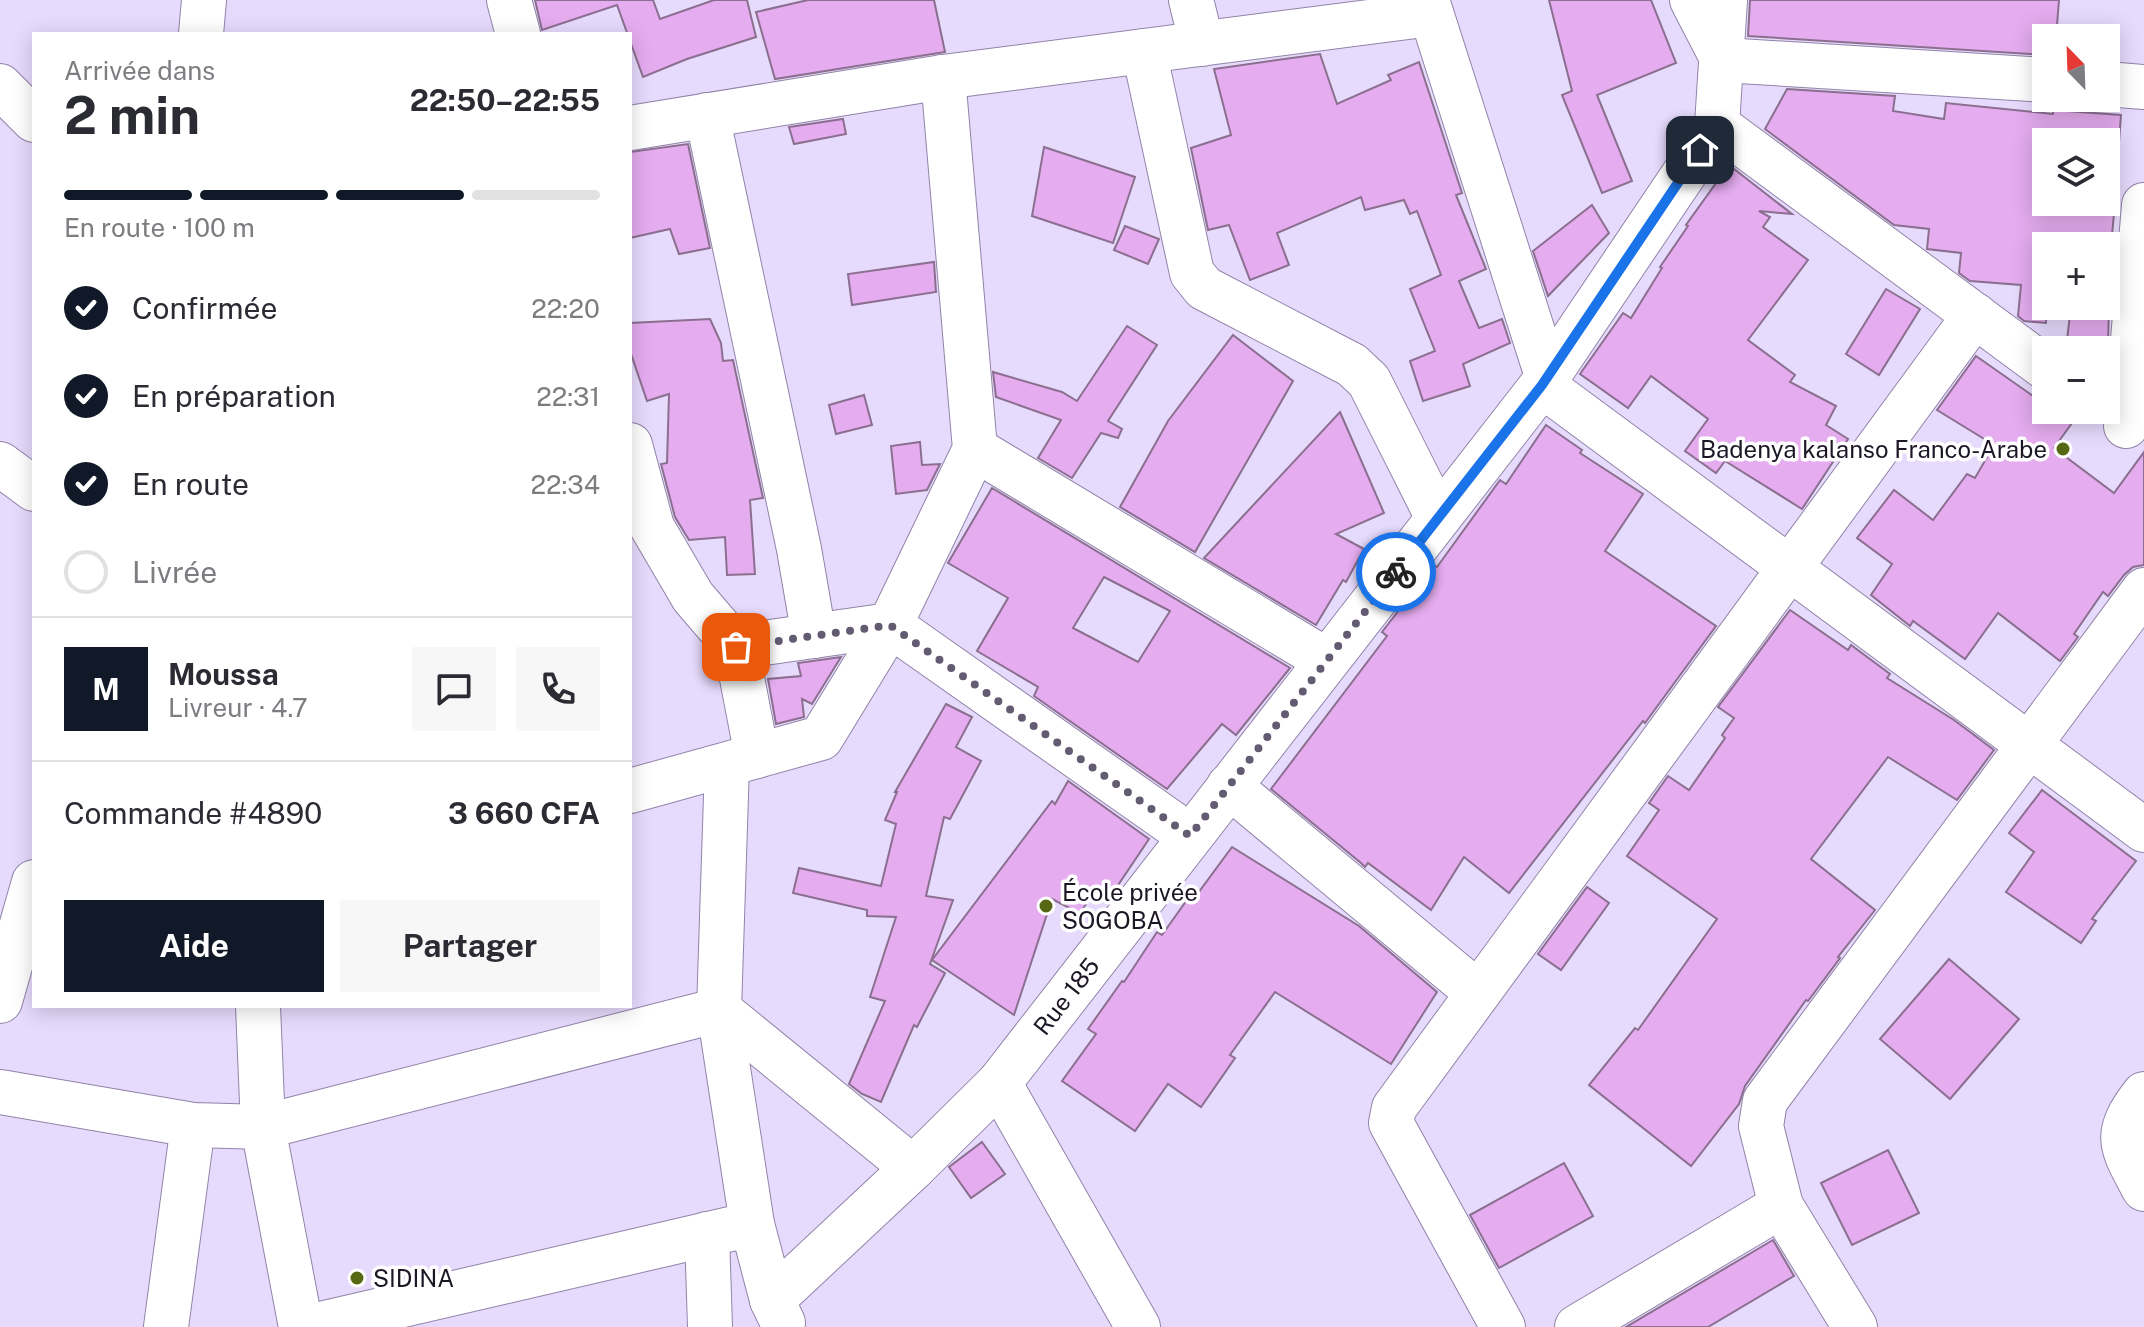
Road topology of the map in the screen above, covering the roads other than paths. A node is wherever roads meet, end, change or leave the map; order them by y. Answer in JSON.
{"nodes":[{"id":1,"x":204,"y":0,"type":"edge"},
{"id":2,"x":509,"y":0,"type":"edge"},
{"id":3,"x":1191,"y":0,"type":"edge"},
{"id":4,"x":1692,"y":0,"type":"edge"},
{"id":5,"x":1725,"y":0,"type":"edge"},
{"id":6,"x":1429,"y":7,"type":"edge"},
{"id":7,"x":201,"y":32,"type":"edge"},
{"id":8,"x":517,"y":32,"type":"edge"},
{"id":9,"x":1202,"y":44,"type":"junction"},
{"id":10,"x":1144,"y":51,"type":"junction"},
{"id":11,"x":1723,"y":60,"type":"junction"},
{"id":12,"x":943,"y":77,"type":"junction"},
{"id":13,"x":2032,"y":79,"type":"edge"},
{"id":14,"x":2120,"y":85,"type":"edge"},
{"id":15,"x":0,"y":86,"type":"edge"},
{"id":16,"x":2144,"y":87,"type":"edge"},
{"id":17,"x":707,"y":115,"type":"junction"},
{"id":18,"x":32,"y":118,"type":"edge"},
{"id":19,"x":1717,"y":125,"type":"junction"},
{"id":20,"x":632,"y":128,"type":"edge"},
{"id":21,"x":2144,"y":205,"type":"edge"},
{"id":22,"x":1975,"y":315,"type":"junction"},
{"id":23,"x":2032,"y":358,"type":"edge"},
{"id":24,"x":1545,"y":381,"type":"junction"},
{"id":25,"x":2124,"y":425,"type":"edge"},
{"id":26,"x":975,"y":449,"type":"junction"},
{"id":27,"x":632,"y":460,"type":"edge"},
{"id":28,"x":0,"y":464,"type":"edge"},
{"id":29,"x":32,"y":488,"type":"edge"},
{"id":30,"x":1438,"y":518,"type":"junction"},
{"id":31,"x":641,"y":529,"type":"edge"},
{"id":32,"x":1790,"y":568,"type":"junction"},
{"id":33,"x":2144,"y":590,"type":"edge"},
{"id":34,"x":890,"y":625,"type":"junction"},
{"id":35,"x":814,"y":636,"type":"junction"},
{"id":36,"x":736,"y":647,"type":"junction"},
{"id":37,"x":1326,"y":660,"type":"junction"},
{"id":38,"x":2028,"y":743,"type":"junction"},
{"id":39,"x":742,"y":760,"type":"junction"},
{"id":40,"x":1229,"y":786,"type":"junction"},
{"id":41,"x":632,"y":790,"type":"edge"},
{"id":42,"x":2144,"y":830,"type":"edge"},
{"id":43,"x":1190,"y":836,"type":"junction"},
{"id":44,"x":32,"y":885,"type":"edge"},
{"id":45,"x":10,"y":921,"type":"edge"},
{"id":46,"x":1478,"y":993,"type":"junction"},
{"id":47,"x":0,"y":1001,"type":"edge"},
{"id":48,"x":258,"y":1008,"type":"edge"},
{"id":49,"x":719,"y":1010,"type":"junction"},
{"id":50,"x":999,"y":1083,"type":"junction"},
{"id":51,"x":0,"y":1092,"type":"edge"},
{"id":52,"x":2144,"y":1094,"type":"edge"},
{"id":53,"x":193,"y":1125,"type":"junction"},
{"id":54,"x":263,"y":1127,"type":"junction"},
{"id":55,"x":913,"y":1168,"type":"junction"},
{"id":56,"x":2136,"y":1175,"type":"edge"},
{"id":57,"x":1781,"y":1206,"type":"junction"},
{"id":58,"x":752,"y":1224,"type":"junction"},
{"id":59,"x":707,"y":1234,"type":"junction"},
{"id":60,"x":778,"y":1313,"type":"edge"},
{"id":61,"x":166,"y":1327,"type":"edge"},
{"id":62,"x":301,"y":1327,"type":"edge"},
{"id":63,"x":308,"y":1327,"type":"edge"},
{"id":64,"x":710,"y":1327,"type":"edge"},
{"id":65,"x":1138,"y":1327,"type":"edge"},
{"id":66,"x":1503,"y":1327,"type":"edge"},
{"id":67,"x":1577,"y":1327,"type":"edge"},
{"id":68,"x":1855,"y":1327,"type":"edge"}],
"edges":[{"from":1,"to":7,"type":"street"},
{"from":2,"to":8,"type":"street"},
{"from":3,"to":9,"type":"street"},
{"from":4,"to":11,"type":"street"},
{"from":5,"to":11,"type":"street","name":"Rue 185"},
{"from":6,"to":9,"type":"street"},
{"from":6,"to":24,"type":"street"},
{"from":9,"to":10,"type":"street"},
{"from":10,"to":12,"type":"street"},
{"from":10,"to":30,"type":"street"},
{"from":11,"to":13,"type":"street"},
{"from":11,"to":19,"type":"street","name":"Rue 185"},
{"from":12,"to":17,"type":"street"},
{"from":12,"to":26,"type":"street"},
{"from":14,"to":16,"type":"street"},
{"from":15,"to":18,"type":"street"},
{"from":17,"to":20,"type":"street"},
{"from":17,"to":35,"type":"street"},
{"from":19,"to":22,"type":"street"},
{"from":19,"to":24,"type":"street","name":"Rue 185"},
{"from":21,"to":25,"type":"street"},
{"from":22,"to":23,"type":"street"},
{"from":22,"to":32,"type":"street"},
{"from":24,"to":30,"type":"street","name":"Rue 185"},
{"from":24,"to":32,"type":"street"},
{"from":26,"to":34,"type":"street"},
{"from":26,"to":37,"type":"street"},
{"from":27,"to":31,"type":"street"},
{"from":28,"to":29,"type":"street"},
{"from":30,"to":37,"type":"street","name":"Rue 185"},
{"from":31,"to":36,"type":"street"},
{"from":32,"to":38,"type":"street"},
{"from":32,"to":46,"type":"street"},
{"from":33,"to":38,"type":"street"},
{"from":34,"to":35,"type":"street"},
{"from":34,"to":39,"type":"street"},
{"from":34,"to":43,"type":"street"},
{"from":35,"to":36,"type":"street"},
{"from":36,"to":39,"type":"street"},
{"from":37,"to":40,"type":"street","name":"Rue 185"},
{"from":38,"to":42,"type":"street"},
{"from":38,"to":57,"type":"street"},
{"from":39,"to":41,"type":"street"},
{"from":39,"to":49,"type":"street"},
{"from":40,"to":43,"type":"street","name":"Rue 185"},
{"from":40,"to":46,"type":"street"},
{"from":43,"to":50,"type":"street","name":"Rue 185"},
{"from":44,"to":45,"type":"street"},
{"from":45,"to":47,"type":"street"},
{"from":46,"to":66,"type":"street"},
{"from":48,"to":54,"type":"street"},
{"from":49,"to":54,"type":"street"},
{"from":49,"to":55,"type":"street"},
{"from":49,"to":58,"type":"street"},
{"from":50,"to":55,"type":"street","name":"Rue 185"},
{"from":50,"to":65,"type":"street"},
{"from":51,"to":53,"type":"street"},
{"from":52,"to":56,"type":"street"},
{"from":53,"to":54,"type":"street"},
{"from":53,"to":61,"type":"street"},
{"from":54,"to":62,"type":"street"},
{"from":55,"to":60,"type":"street","name":"Rue 185"},
{"from":57,"to":67,"type":"street"},
{"from":57,"to":68,"type":"street"},
{"from":58,"to":59,"type":"street"},
{"from":58,"to":60,"type":"street"},
{"from":59,"to":63,"type":"street"},
{"from":59,"to":64,"type":"street"}]}
